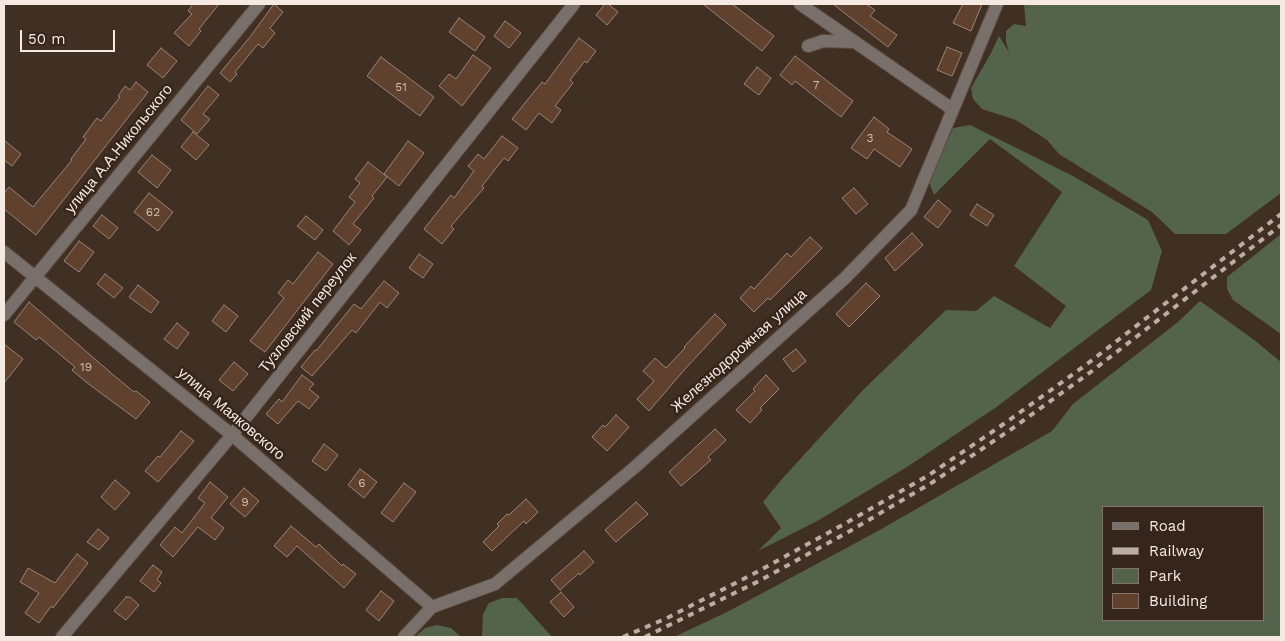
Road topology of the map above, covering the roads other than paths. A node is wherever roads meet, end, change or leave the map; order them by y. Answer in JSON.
{"nodes":[{"id":1,"x":259,"y":4,"type":"edge"},
{"id":2,"x":574,"y":4,"type":"edge"},
{"id":3,"x":800,"y":4,"type":"edge"},
{"id":4,"x":997,"y":4,"type":"edge"},
{"id":5,"x":855,"y":42,"type":"junction"},
{"id":6,"x":808,"y":46,"type":"dead end"},
{"id":7,"x":952,"y":109,"type":"junction"},
{"id":8,"x":4,"y":252,"type":"edge"},
{"id":9,"x":35,"y":276,"type":"junction"},
{"id":10,"x":4,"y":315,"type":"edge"},
{"id":11,"x":232,"y":435,"type":"junction"},
{"id":12,"x":432,"y":608,"type":"junction"},
{"id":13,"x":62,"y":637,"type":"edge"},
{"id":14,"x":404,"y":637,"type":"edge"}],
"edges":[{"from":1,"to":9,"type":"street","name":"улица А.А.Никольского"},
{"from":2,"to":11,"type":"street","name":"Тузловский переулок"},
{"from":3,"to":5,"type":"street"},
{"from":4,"to":7,"type":"street","name":"Железнодорожная улица"},
{"from":5,"to":6,"type":"street"},
{"from":5,"to":7,"type":"street"},
{"from":7,"to":12,"type":"street","name":"Железнодорожная улица"},
{"from":8,"to":9,"type":"street","name":"улица Маяковского"},
{"from":9,"to":10,"type":"street","name":"улица А.А.Никольского"},
{"from":9,"to":11,"type":"street","name":"улица Маяковского"},
{"from":11,"to":12,"type":"street","name":"улица Маяковского"},
{"from":11,"to":13,"type":"street","name":"Тузловский переулок"},
{"from":12,"to":14,"type":"street","name":"Железнодорожная улица"}]}
